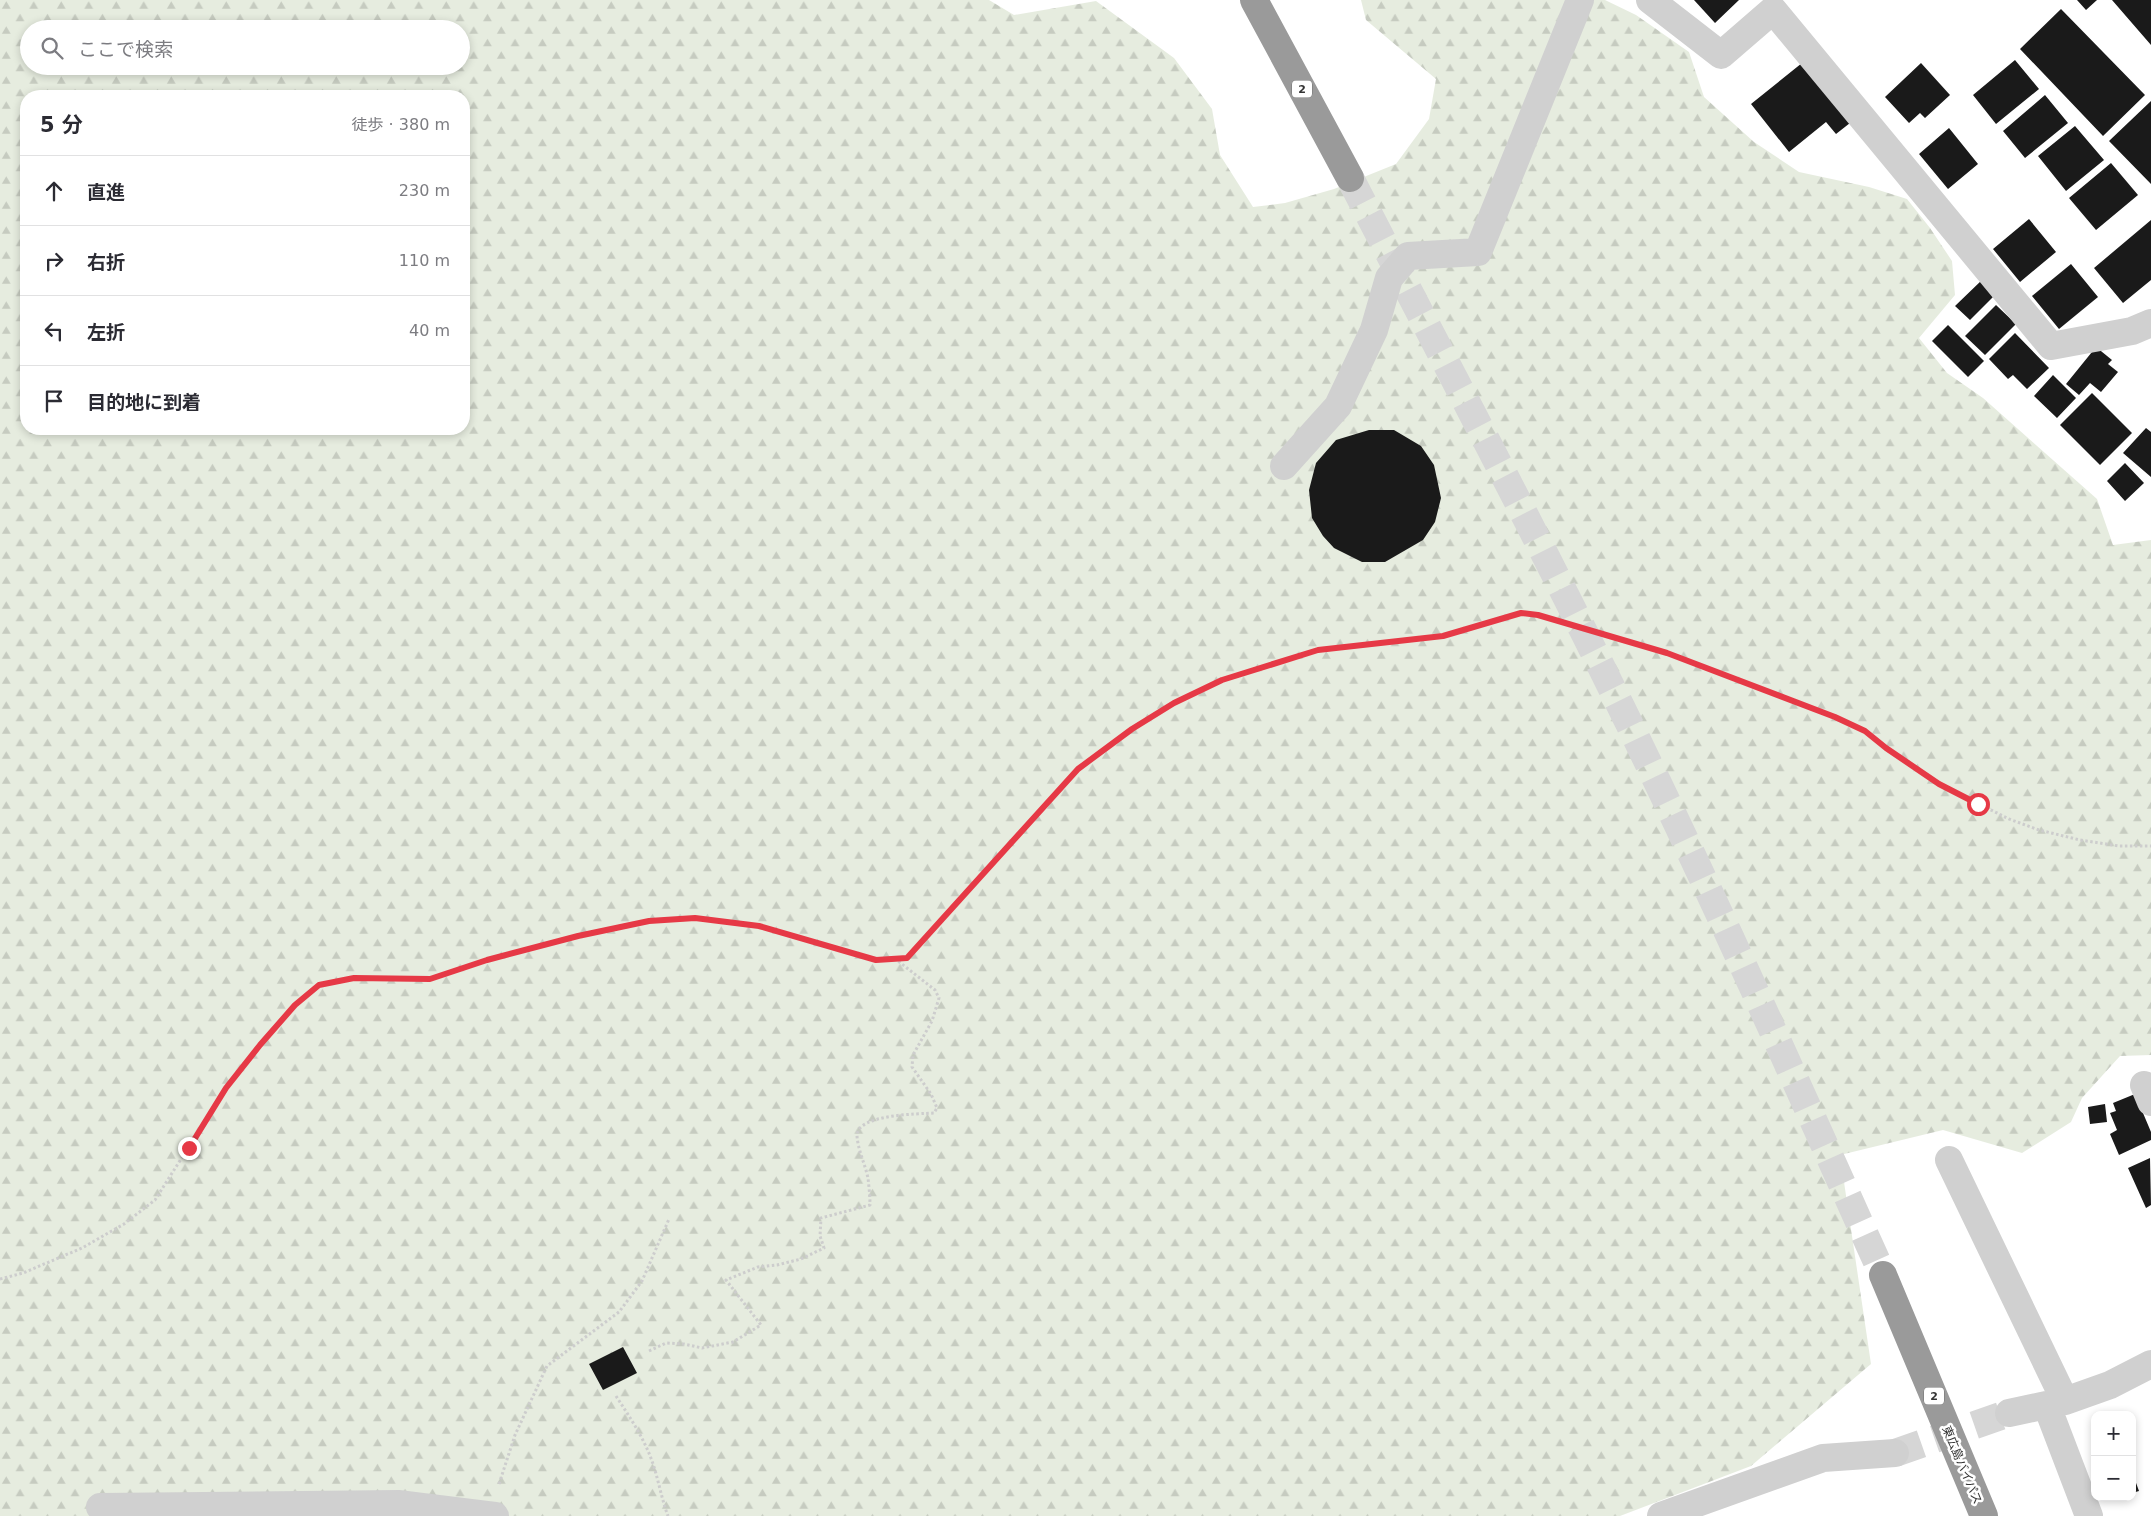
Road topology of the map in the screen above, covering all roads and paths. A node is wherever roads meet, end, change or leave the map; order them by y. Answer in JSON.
{"nodes":[{"id":1,"x":1254,"y":0,"type":"edge"},
{"id":2,"x":1580,"y":0,"type":"edge"},
{"id":3,"x":1650,"y":0,"type":"edge"},
{"id":4,"x":1350,"y":178,"type":"tunnel mouth"},
{"id":5,"x":2151,"y":323,"type":"edge"},
{"id":6,"x":1284,"y":466,"type":"dead end"},
{"id":7,"x":2151,"y":846,"type":"edge"},
{"id":8,"x":897,"y":960,"type":"junction"},
{"id":9,"x":1948,"y":1160,"type":"dead end"},
{"id":10,"x":669,"y":1219,"type":"dead end"},
{"id":11,"x":1883,"y":1276,"type":"tunnel mouth"},
{"id":12,"x":0,"y":1279,"type":"edge"},
{"id":13,"x":649,"y":1351,"type":"dead end"},
{"id":14,"x":2151,"y":1364,"type":"edge"},
{"id":15,"x":616,"y":1396,"type":"dead end"},
{"id":16,"x":2056,"y":1403,"type":"junction"},
{"id":17,"x":2009,"y":1413,"type":"tunnel mouth"},
{"id":18,"x":1895,"y":1453,"type":"tunnel mouth"},
{"id":19,"x":100,"y":1507,"type":"dead end"},
{"id":20,"x":492,"y":1516,"type":"edge"},
{"id":21,"x":668,"y":1516,"type":"edge"},
{"id":22,"x":1662,"y":1516,"type":"edge"},
{"id":23,"x":1984,"y":1516,"type":"edge"},
{"id":24,"x":2089,"y":1516,"type":"edge"}],
"edges":[{"from":1,"to":4,"type":"highway","number":"2"},
{"from":2,"to":6,"type":"street"},
{"from":3,"to":5,"type":"street"},
{"from":7,"to":8,"type":"path"},
{"from":8,"to":12,"type":"path"},
{"from":8,"to":13,"type":"path"},
{"from":9,"to":16,"type":"street"},
{"from":10,"to":20,"type":"path"},
{"from":11,"to":23,"type":"highway","name":"東広島バイパス","number":"2"},
{"from":14,"to":16,"type":"street"},
{"from":15,"to":21,"type":"path"},
{"from":16,"to":17,"type":"street"},
{"from":16,"to":24,"type":"street"},
{"from":18,"to":22,"type":"street"},
{"from":19,"to":20,"type":"street"}]}
